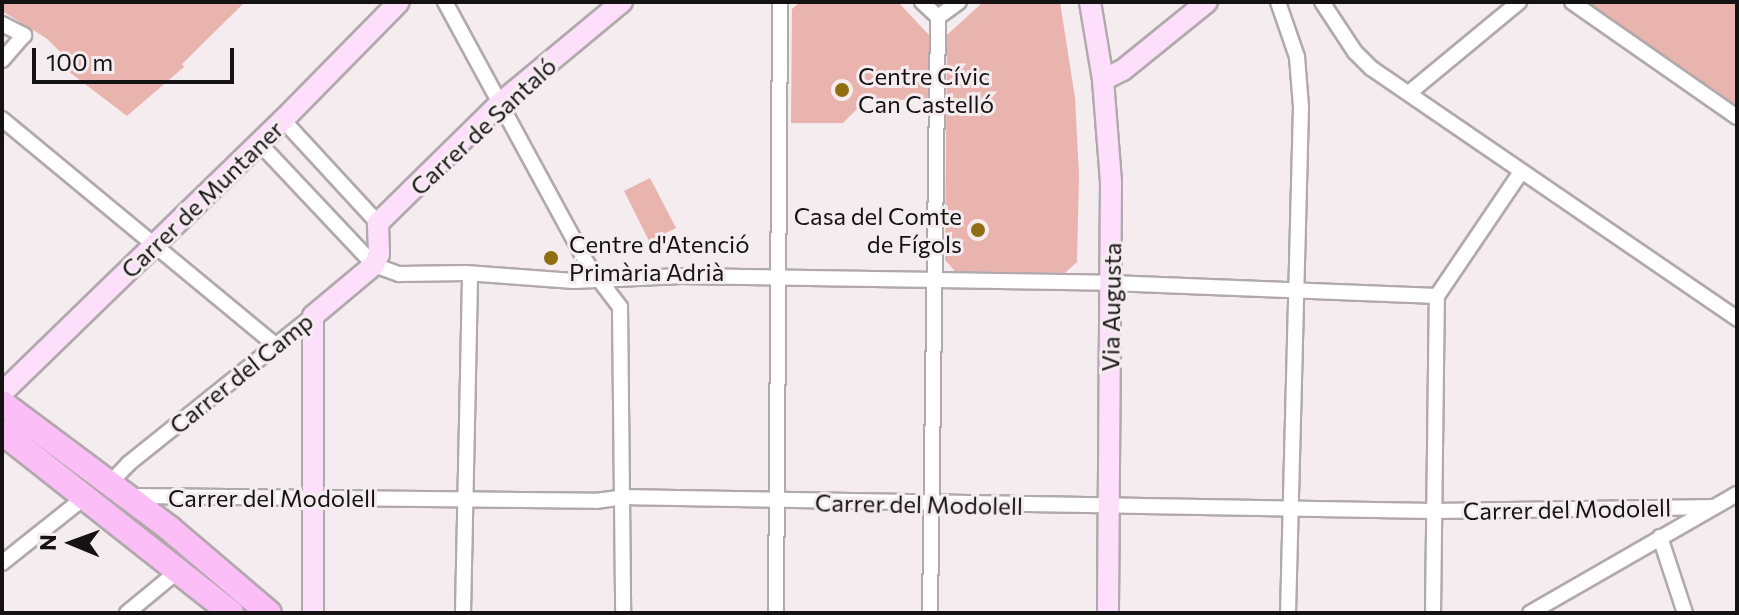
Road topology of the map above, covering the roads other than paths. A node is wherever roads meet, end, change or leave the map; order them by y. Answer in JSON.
{"nodes":[{"id":1,"x":399,"y":2,"type":"edge"},
{"id":2,"x":445,"y":2,"type":"edge"},
{"id":3,"x":622,"y":2,"type":"edge"},
{"id":4,"x":780,"y":2,"type":"edge"},
{"id":5,"x":922,"y":2,"type":"edge"},
{"id":6,"x":959,"y":2,"type":"edge"},
{"id":7,"x":1090,"y":2,"type":"edge"},
{"id":8,"x":1207,"y":2,"type":"edge"},
{"id":9,"x":1322,"y":2,"type":"edge"},
{"id":10,"x":1519,"y":2,"type":"edge"},
{"id":11,"x":1572,"y":2,"type":"edge"},
{"id":12,"x":1279,"y":3,"type":"edge"},
{"id":13,"x":938,"y":17,"type":"junction"},
{"id":14,"x":2,"y":24,"type":"edge"},
{"id":15,"x":2,"y":60,"type":"edge"},
{"id":16,"x":1103,"y":80,"type":"junction"},
{"id":17,"x":1409,"y":93,"type":"junction"},
{"id":18,"x":499,"y":104,"type":"junction"},
{"id":19,"x":1737,"y":117,"type":"edge"},
{"id":20,"x":2,"y":119,"type":"edge"},
{"id":21,"x":283,"y":120,"type":"junction"},
{"id":22,"x":260,"y":144,"type":"junction"},
{"id":23,"x":1521,"y":172,"type":"junction"},
{"id":24,"x":378,"y":223,"type":"junction"},
{"id":25,"x":153,"y":246,"type":"junction"},
{"id":26,"x":374,"y":265,"type":"junction"},
{"id":27,"x":470,"y":274,"type":"junction"},
{"id":28,"x":778,"y":278,"type":"junction"},
{"id":29,"x":601,"y":280,"type":"junction"},
{"id":30,"x":934,"y":281,"type":"junction"},
{"id":31,"x":1111,"y":283,"type":"junction"},
{"id":32,"x":1294,"y":292,"type":"junction"},
{"id":33,"x":1437,"y":296,"type":"junction"},
{"id":34,"x":313,"y":316,"type":"junction"},
{"id":35,"x":1737,"y":319,"type":"edge"},
{"id":36,"x":274,"y":344,"type":"junction"},
{"id":37,"x":2,"y":393,"type":"edge"},
{"id":38,"x":2,"y":403,"type":"edge"},
{"id":39,"x":2,"y":432,"type":"edge"},
{"id":40,"x":118,"y":490,"type":"junction"},
{"id":41,"x":1737,"y":494,"type":"edge"},
{"id":42,"x":85,"y":497,"type":"junction"},
{"id":43,"x":624,"y":497,"type":"junction"},
{"id":44,"x":313,"y":499,"type":"junction"},
{"id":45,"x":464,"y":499,"type":"junction"},
{"id":46,"x":778,"y":502,"type":"junction"},
{"id":47,"x":932,"y":503,"type":"junction"},
{"id":48,"x":1109,"y":506,"type":"junction"},
{"id":49,"x":1714,"y":507,"type":"junction"},
{"id":50,"x":1290,"y":508,"type":"junction"},
{"id":51,"x":1433,"y":511,"type":"junction"},
{"id":52,"x":1660,"y":537,"type":"junction"},
{"id":53,"x":2,"y":563,"type":"edge"},
{"id":54,"x":179,"y":570,"type":"junction"},
{"id":55,"x":127,"y":613,"type":"edge"},
{"id":56,"x":231,"y":613,"type":"edge"},
{"id":57,"x":269,"y":613,"type":"edge"},
{"id":58,"x":313,"y":613,"type":"edge"},
{"id":59,"x":463,"y":613,"type":"edge"},
{"id":60,"x":623,"y":613,"type":"edge"},
{"id":61,"x":776,"y":613,"type":"edge"},
{"id":62,"x":930,"y":613,"type":"edge"},
{"id":63,"x":1108,"y":613,"type":"edge"},
{"id":64,"x":1288,"y":613,"type":"edge"},
{"id":65,"x":1433,"y":613,"type":"edge"},
{"id":66,"x":1530,"y":613,"type":"edge"},
{"id":67,"x":1685,"y":613,"type":"edge"}],
"edges":[{"from":1,"to":21,"type":"street","name":"Carrer de Muntaner"},
{"from":2,"to":18,"type":"street"},
{"from":3,"to":18,"type":"street","name":"Carrer de Santaló"},
{"from":4,"to":28,"type":"street"},
{"from":5,"to":13,"type":"street"},
{"from":6,"to":13,"type":"street"},
{"from":7,"to":16,"type":"street","name":"Via Augusta"},
{"from":8,"to":16,"type":"street"},
{"from":9,"to":17,"type":"street"},
{"from":10,"to":17,"type":"street"},
{"from":11,"to":19,"type":"street"},
{"from":12,"to":32,"type":"street"},
{"from":13,"to":30,"type":"street"},
{"from":14,"to":15,"type":"street"},
{"from":16,"to":31,"type":"street","name":"Via Augusta"},
{"from":17,"to":23,"type":"street"},
{"from":18,"to":24,"type":"street","name":"Carrer de Santaló"},
{"from":18,"to":29,"type":"street"},
{"from":20,"to":25,"type":"street"},
{"from":21,"to":22,"type":"street","name":"Carrer de Muntaner"},
{"from":21,"to":24,"type":"street"},
{"from":22,"to":25,"type":"street","name":"Carrer de Muntaner"},
{"from":22,"to":26,"type":"street"},
{"from":23,"to":33,"type":"street"},
{"from":23,"to":35,"type":"street"},
{"from":24,"to":26,"type":"street"},
{"from":25,"to":36,"type":"street"},
{"from":25,"to":37,"type":"street","name":"Carrer de Muntaner"},
{"from":26,"to":27,"type":"street"},
{"from":26,"to":34,"type":"street","name":"Carrer del Camp"},
{"from":27,"to":29,"type":"street"},
{"from":27,"to":45,"type":"street"},
{"from":28,"to":29,"type":"street"},
{"from":28,"to":30,"type":"street"},
{"from":28,"to":46,"type":"street"},
{"from":29,"to":43,"type":"street"},
{"from":30,"to":31,"type":"street"},
{"from":30,"to":47,"type":"street"},
{"from":31,"to":32,"type":"street"},
{"from":31,"to":48,"type":"street","name":"Via Augusta"},
{"from":32,"to":33,"type":"street"},
{"from":32,"to":50,"type":"street"},
{"from":33,"to":51,"type":"street"},
{"from":34,"to":36,"type":"street","name":"Carrer del Camp"},
{"from":34,"to":44,"type":"street"},
{"from":36,"to":40,"type":"street","name":"Carrer del Camp"},
{"from":38,"to":40,"type":"main road"},
{"from":39,"to":42,"type":"main road"},
{"from":40,"to":44,"type":"street","name":"Carrer del Modolell"},
{"from":40,"to":57,"type":"main road"},
{"from":41,"to":49,"type":"street"},
{"from":42,"to":53,"type":"street"},
{"from":42,"to":54,"type":"main road"},
{"from":43,"to":45,"type":"street","name":"Carrer del Modolell"},
{"from":43,"to":46,"type":"street","name":"Carrer del Modolell"},
{"from":43,"to":60,"type":"street"},
{"from":44,"to":45,"type":"street","name":"Carrer del Modolell"},
{"from":44,"to":58,"type":"street"},
{"from":45,"to":59,"type":"street"},
{"from":46,"to":47,"type":"street","name":"Carrer del Modolell"},
{"from":46,"to":61,"type":"street"},
{"from":47,"to":48,"type":"street","name":"Carrer del Modolell"},
{"from":47,"to":62,"type":"street"},
{"from":48,"to":50,"type":"street","name":"Carrer del Modolell"},
{"from":48,"to":63,"type":"street","name":"Via Augusta"},
{"from":49,"to":51,"type":"street","name":"Carrer del Modolell"},
{"from":49,"to":52,"type":"street"},
{"from":50,"to":51,"type":"street","name":"Carrer del Modolell"},
{"from":50,"to":64,"type":"street"},
{"from":51,"to":65,"type":"street"},
{"from":52,"to":66,"type":"street"},
{"from":52,"to":67,"type":"street"},
{"from":54,"to":55,"type":"street"},
{"from":54,"to":56,"type":"main road"}]}
